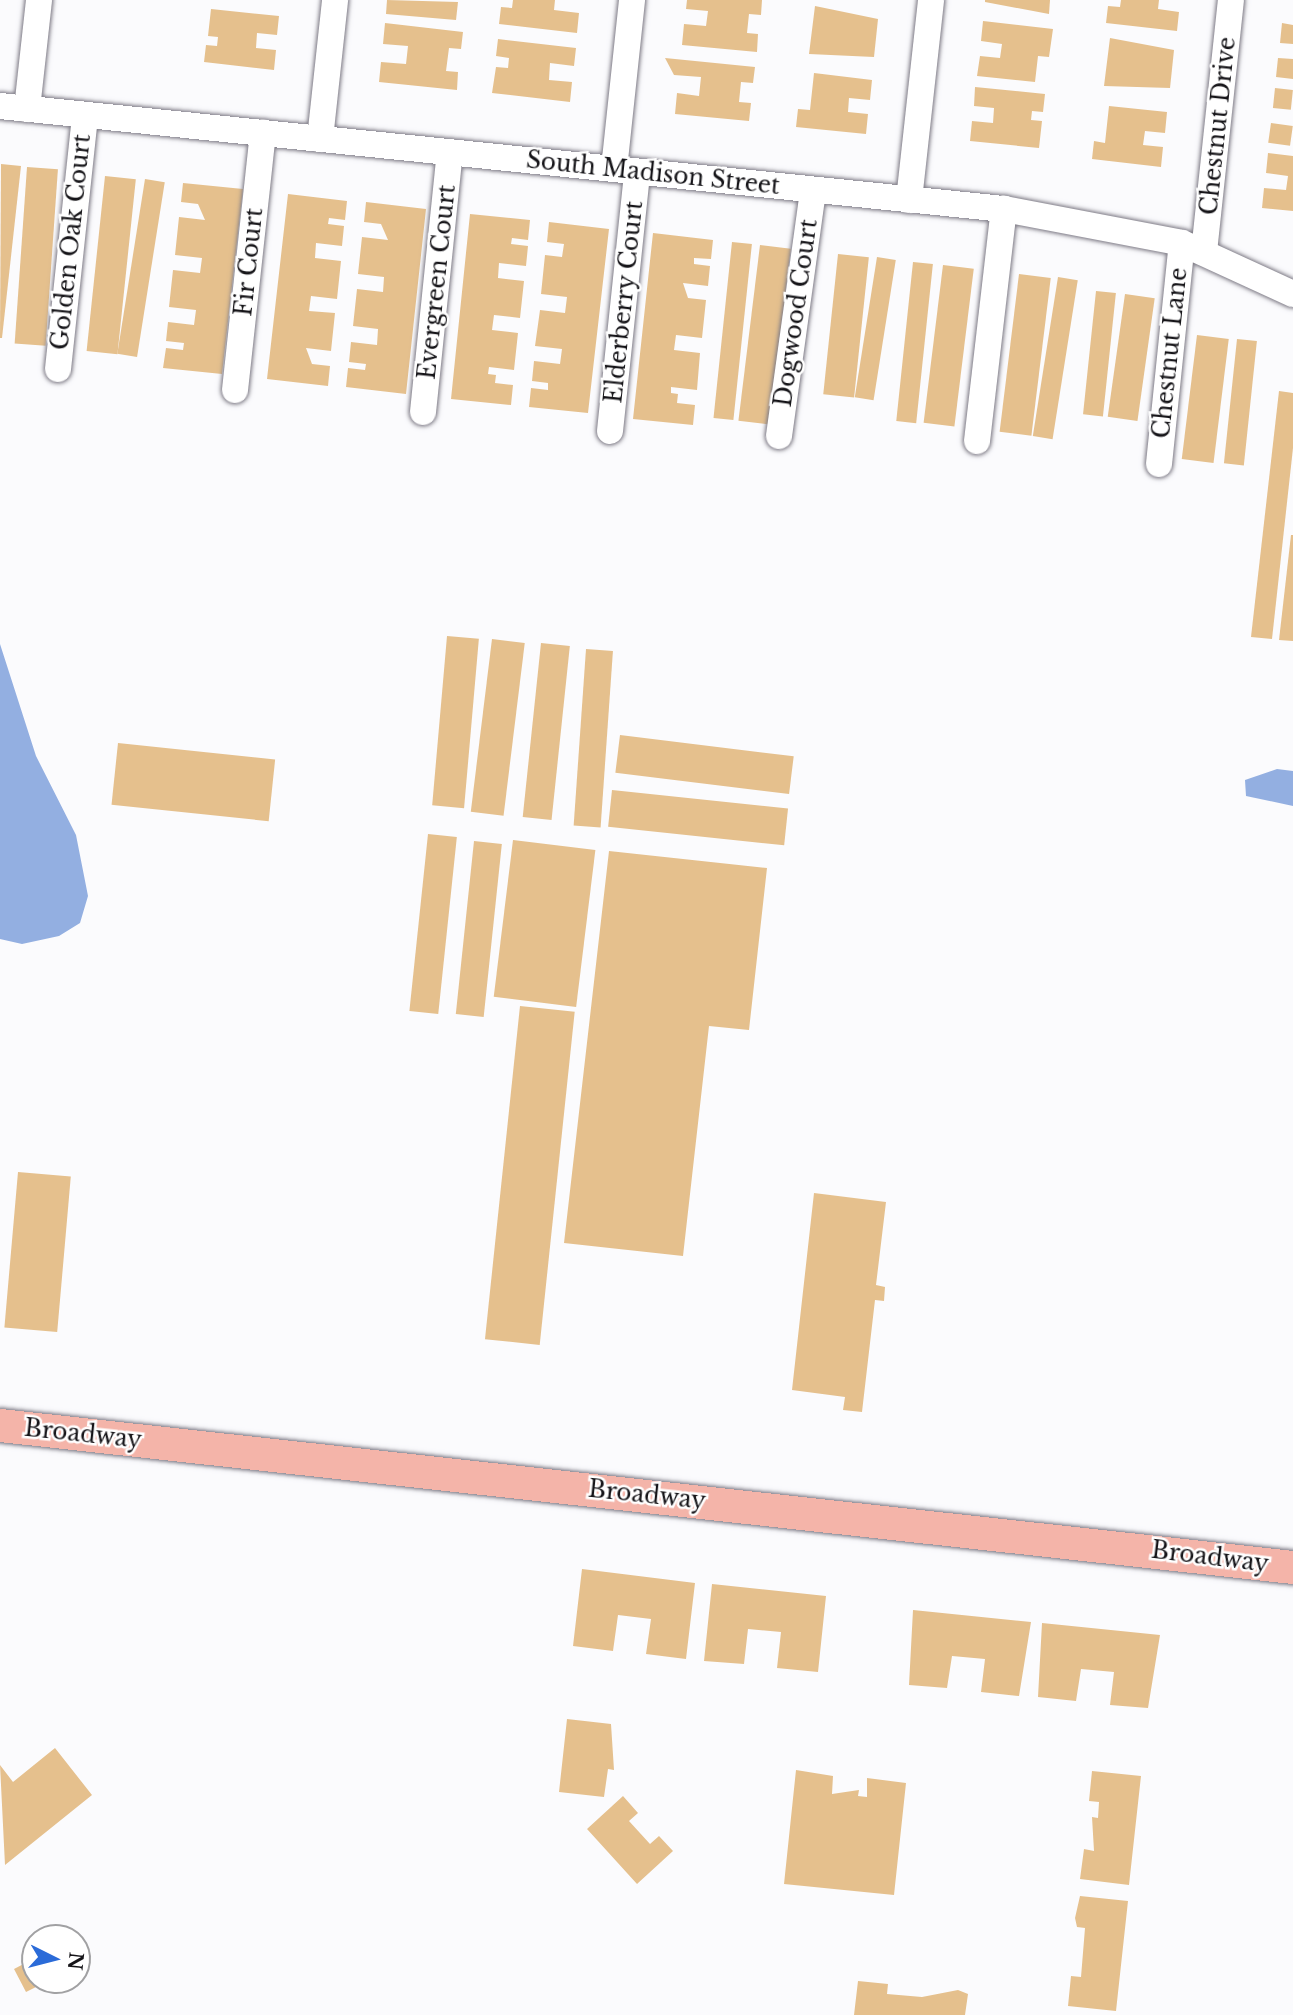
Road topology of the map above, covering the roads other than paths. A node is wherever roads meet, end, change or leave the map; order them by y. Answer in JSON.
{"nodes":[{"id":1,"x":39,"y":0,"type":"edge"},
{"id":2,"x":335,"y":0,"type":"edge"},
{"id":3,"x":632,"y":0,"type":"edge"},
{"id":4,"x":931,"y":0,"type":"edge"},
{"id":5,"x":1231,"y":0,"type":"edge"},
{"id":6,"x":0,"y":106,"type":"edge"},
{"id":7,"x":27,"y":109,"type":"junction"},
{"id":8,"x":85,"y":115,"type":"junction"},
{"id":9,"x":262,"y":133,"type":"junction"},
{"id":10,"x":320,"y":139,"type":"junction"},
{"id":11,"x":450,"y":152,"type":"junction"},
{"id":12,"x":626,"y":171,"type":"junction"},
{"id":13,"x":813,"y":190,"type":"junction"},
{"id":14,"x":909,"y":200,"type":"junction"},
{"id":15,"x":1003,"y":209,"type":"junction"},
{"id":16,"x":1193,"y":248,"type":"junction"},
{"id":17,"x":1293,"y":294,"type":"edge"},
{"id":18,"x":58,"y":369,"type":"dead end"},
{"id":19,"x":235,"y":390,"type":"dead end"},
{"id":20,"x":423,"y":412,"type":"dead end"},
{"id":21,"x":610,"y":432,"type":"dead end"},
{"id":22,"x":779,"y":436,"type":"dead end"},
{"id":23,"x":977,"y":441,"type":"dead end"},
{"id":24,"x":1159,"y":464,"type":"dead end"},
{"id":25,"x":0,"y":1425,"type":"edge"},
{"id":26,"x":1293,"y":1567,"type":"edge"}],
"edges":[{"from":1,"to":7,"type":"street"},
{"from":2,"to":10,"type":"street"},
{"from":3,"to":12,"type":"street","name":"Elderberry Court"},
{"from":4,"to":14,"type":"street"},
{"from":5,"to":16,"type":"street","name":"Chestnut Drive"},
{"from":6,"to":7,"type":"street","name":"South Madison Street"},
{"from":7,"to":8,"type":"street","name":"South Madison Street"},
{"from":8,"to":9,"type":"street","name":"South Madison Street"},
{"from":8,"to":18,"type":"street","name":"Golden Oak Court"},
{"from":9,"to":10,"type":"street","name":"South Madison Street"},
{"from":9,"to":19,"type":"street","name":"Fir Court"},
{"from":10,"to":11,"type":"street","name":"South Madison Street"},
{"from":11,"to":12,"type":"street","name":"South Madison Street"},
{"from":11,"to":20,"type":"street","name":"Evergreen Court"},
{"from":12,"to":13,"type":"street","name":"South Madison Street"},
{"from":12,"to":21,"type":"street","name":"Elderberry Court"},
{"from":13,"to":14,"type":"street","name":"South Madison Street"},
{"from":13,"to":22,"type":"street","name":"Dogwood Court"},
{"from":14,"to":15,"type":"street","name":"South Madison Street"},
{"from":15,"to":16,"type":"street","name":"South Madison Street"},
{"from":15,"to":23,"type":"street"},
{"from":16,"to":17,"type":"street","name":"South Madison Street"},
{"from":16,"to":24,"type":"street","name":"Chestnut Lane"},
{"from":25,"to":26,"type":"main road","name":"Broadway"}]}
